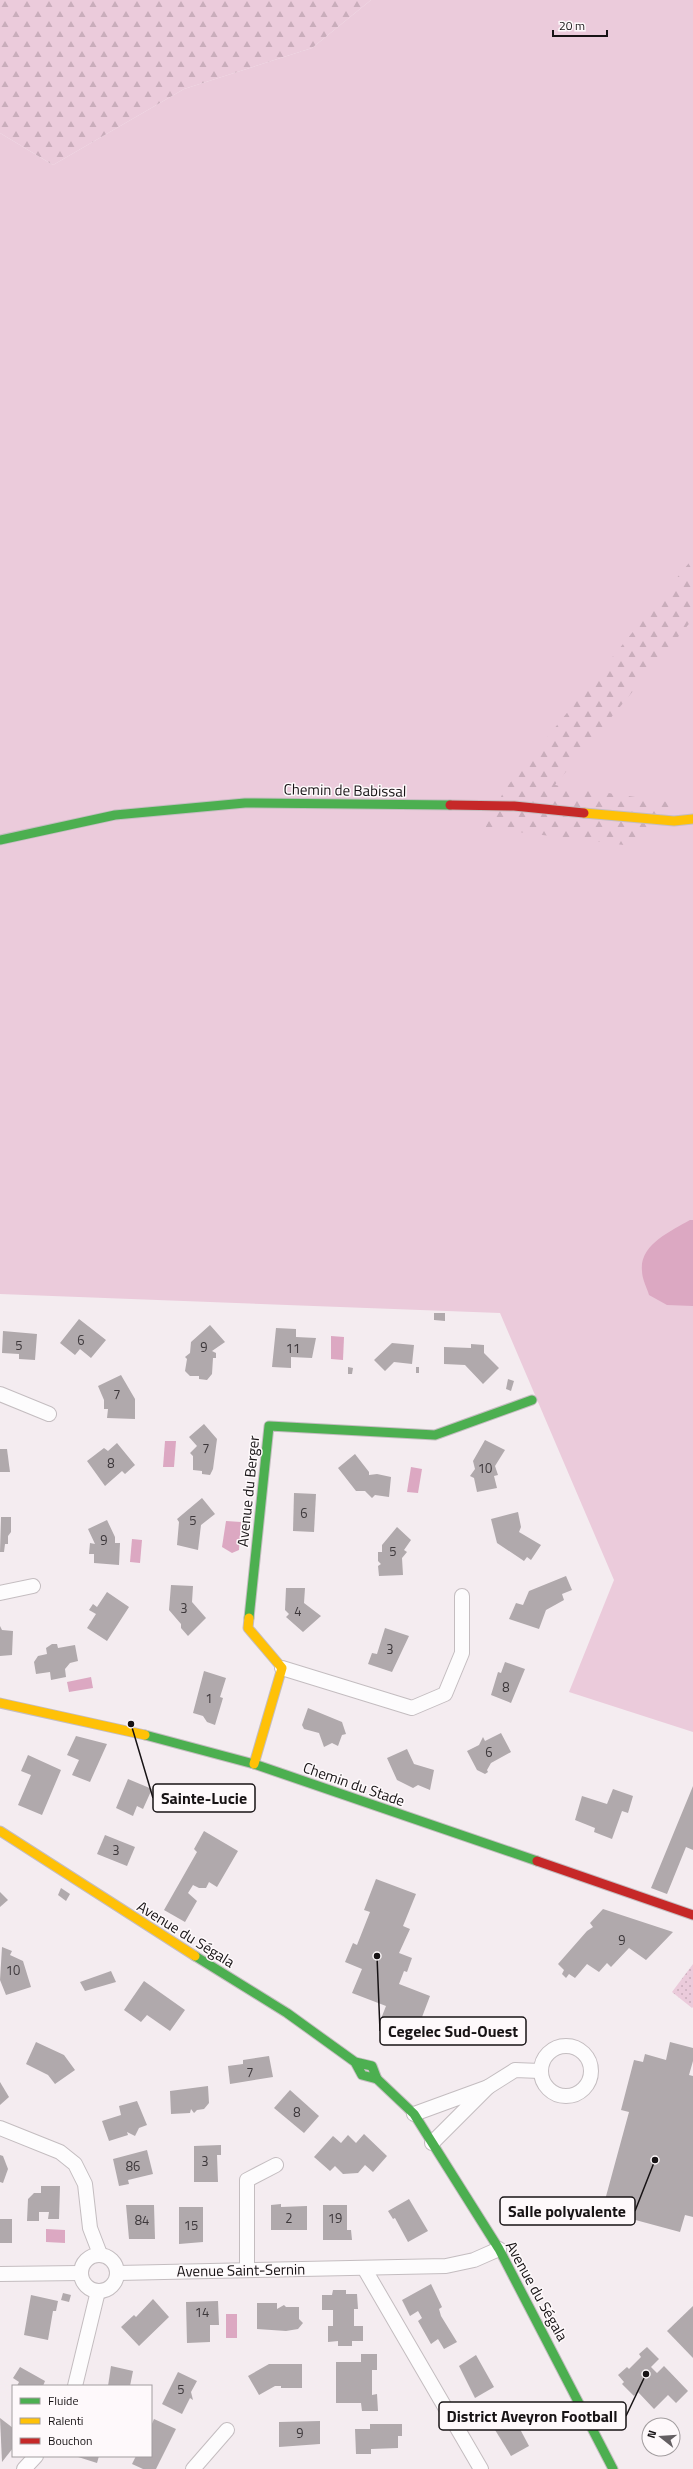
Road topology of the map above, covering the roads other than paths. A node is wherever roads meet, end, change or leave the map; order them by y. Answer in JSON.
{"nodes":[{"id":1,"x":693,"y":819,"type":"edge"},
{"id":2,"x":0,"y":840,"type":"edge"},
{"id":3,"x":0,"y":1394,"type":"edge"},
{"id":4,"x":532,"y":1400,"type":"dead end"},
{"id":5,"x":49,"y":1414,"type":"dead end"},
{"id":6,"x":33,"y":1586,"type":"dead end"},
{"id":7,"x":0,"y":1593,"type":"edge"},
{"id":8,"x":462,"y":1596,"type":"dead end"},
{"id":9,"x":282,"y":1668,"type":"junction"},
{"id":10,"x":0,"y":1703,"type":"edge"},
{"id":11,"x":254,"y":1764,"type":"junction"},
{"id":12,"x":0,"y":1831,"type":"edge"},
{"id":13,"x":693,"y":1915,"type":"edge"},
{"id":14,"x":540,"y":2072,"type":"dead end"},
{"id":15,"x":488,"y":2087,"type":"junction"},
{"id":16,"x":414,"y":2114,"type":"junction"},
{"id":17,"x":0,"y":2128,"type":"edge"},
{"id":18,"x":432,"y":2143,"type":"junction"},
{"id":19,"x":276,"y":2165,"type":"dead end"},
{"id":20,"x":499,"y":2249,"type":"junction"},
{"id":21,"x":100,"y":2254,"type":"junction"},
{"id":22,"x":247,"y":2268,"type":"junction"},
{"id":23,"x":364,"y":2268,"type":"junction"},
{"id":24,"x":80,"y":2273,"type":"junction"},
{"id":25,"x":118,"y":2273,"type":"junction"},
{"id":26,"x":0,"y":2274,"type":"edge"},
{"id":27,"x":98,"y":2291,"type":"junction"},
{"id":28,"x":75,"y":2385,"type":"edge"},
{"id":29,"x":227,"y":2430,"type":"dead end"},
{"id":30,"x":35,"y":2457,"type":"edge"},
{"id":31,"x":24,"y":2469,"type":"edge"},
{"id":32,"x":193,"y":2469,"type":"edge"},
{"id":33,"x":481,"y":2469,"type":"edge"},
{"id":34,"x":613,"y":2469,"type":"edge"}],
"edges":[{"from":1,"to":2,"type":"street","name":"Chemin de Babissal"},
{"from":3,"to":5,"type":"street"},
{"from":4,"to":9,"type":"street","name":"Avenue du Berger"},
{"from":6,"to":7,"type":"street"},
{"from":8,"to":9,"type":"street"},
{"from":9,"to":11,"type":"street"},
{"from":10,"to":11,"type":"street","name":"Chemin du Stade"},
{"from":11,"to":13,"type":"street","name":"Chemin du Stade"},
{"from":12,"to":16,"type":"street","name":"Avenue du Ségala"},
{"from":14,"to":15,"type":"street"},
{"from":15,"to":16,"type":"street"},
{"from":15,"to":18,"type":"street"},
{"from":16,"to":18,"type":"street","name":"Avenue du Ségala"},
{"from":17,"to":21,"type":"street"},
{"from":18,"to":20,"type":"street","name":"Avenue du Ségala"},
{"from":19,"to":22,"type":"street"},
{"from":20,"to":23,"type":"street","name":"Avenue Saint-Sernin"},
{"from":20,"to":34,"type":"street","name":"Avenue du Ségala"},
{"from":21,"to":24,"type":"street"},
{"from":21,"to":25,"type":"street"},
{"from":22,"to":23,"type":"street","name":"Avenue Saint-Sernin"},
{"from":22,"to":25,"type":"street","name":"Avenue Saint-Sernin"},
{"from":23,"to":33,"type":"street"},
{"from":24,"to":26,"type":"street"},
{"from":24,"to":27,"type":"street"},
{"from":25,"to":27,"type":"street"},
{"from":27,"to":28,"type":"street"},
{"from":29,"to":32,"type":"street"},
{"from":30,"to":31,"type":"street"}]}
